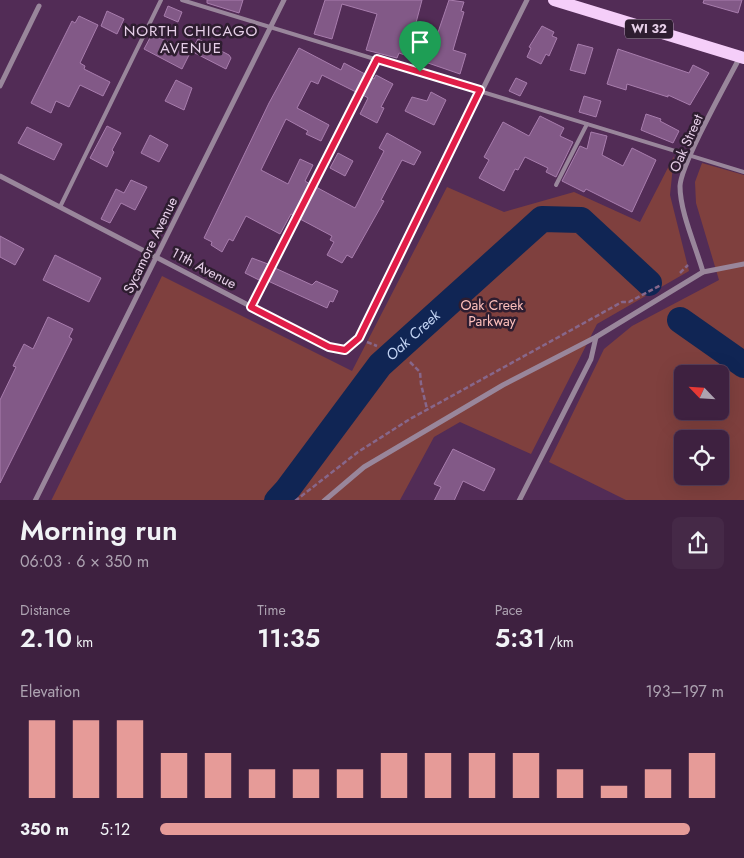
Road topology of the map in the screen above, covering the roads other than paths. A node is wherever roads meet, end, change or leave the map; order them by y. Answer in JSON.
{"nodes":[{"id":1,"x":161,"y":0,"type":"edge"},
{"id":2,"x":182,"y":0,"type":"edge"},
{"id":3,"x":284,"y":0,"type":"edge"},
{"id":4,"x":527,"y":0,"type":"edge"},
{"id":5,"x":554,"y":0,"type":"edge"},
{"id":6,"x":39,"y":6,"type":"dead end"},
{"id":7,"x":271,"y":27,"type":"junction"},
{"id":8,"x":742,"y":58,"type":"edge"},
{"id":9,"x":377,"y":59,"type":"junction"},
{"id":10,"x":0,"y":86,"type":"edge"},
{"id":11,"x":480,"y":90,"type":"junction"},
{"id":12,"x":587,"y":124,"type":"junction"},
{"id":13,"x":690,"y":156,"type":"junction"},
{"id":14,"x":744,"y":172,"type":"edge"},
{"id":15,"x":0,"y":176,"type":"edge"},
{"id":16,"x":556,"y":185,"type":"dead end"},
{"id":17,"x":60,"y":207,"type":"junction"},
{"id":18,"x":157,"y":256,"type":"junction"},
{"id":19,"x":744,"y":264,"type":"edge"},
{"id":20,"x":703,"y":272,"type":"junction"},
{"id":21,"x":251,"y":307,"type":"junction"},
{"id":22,"x":596,"y":337,"type":"junction"},
{"id":23,"x":36,"y":500,"type":"edge"},
{"id":24,"x":324,"y":500,"type":"edge"},
{"id":25,"x":520,"y":500,"type":"edge"}],
"edges":[{"from":1,"to":17,"type":"lane"},
{"from":2,"to":7,"type":"lane"},
{"from":3,"to":7,"type":"street","name":"Sycamore Avenue"},
{"from":4,"to":11,"type":"street"},
{"from":5,"to":8,"type":"main road","number":"WI 32"},
{"from":6,"to":10,"type":"street"},
{"from":7,"to":9,"type":"lane"},
{"from":7,"to":18,"type":"street","name":"Sycamore Avenue"},
{"from":8,"to":13,"type":"street","name":"Oak Street"},
{"from":9,"to":11,"type":"lane"},
{"from":9,"to":21,"type":"lane"},
{"from":11,"to":12,"type":"lane"},
{"from":11,"to":21,"type":"street","name":"11th Avenue"},
{"from":12,"to":13,"type":"lane"},
{"from":12,"to":16,"type":"lane"},
{"from":13,"to":14,"type":"lane"},
{"from":13,"to":20,"type":"street","name":"Oak Street"},
{"from":15,"to":17,"type":"street","name":"11th Avenue"},
{"from":17,"to":18,"type":"street","name":"11th Avenue"},
{"from":18,"to":21,"type":"street","name":"11th Avenue"},
{"from":18,"to":23,"type":"street","name":"Sycamore Avenue"},
{"from":19,"to":20,"type":"street"},
{"from":20,"to":22,"type":"street"},
{"from":22,"to":24,"type":"street"},
{"from":22,"to":25,"type":"street"}]}
